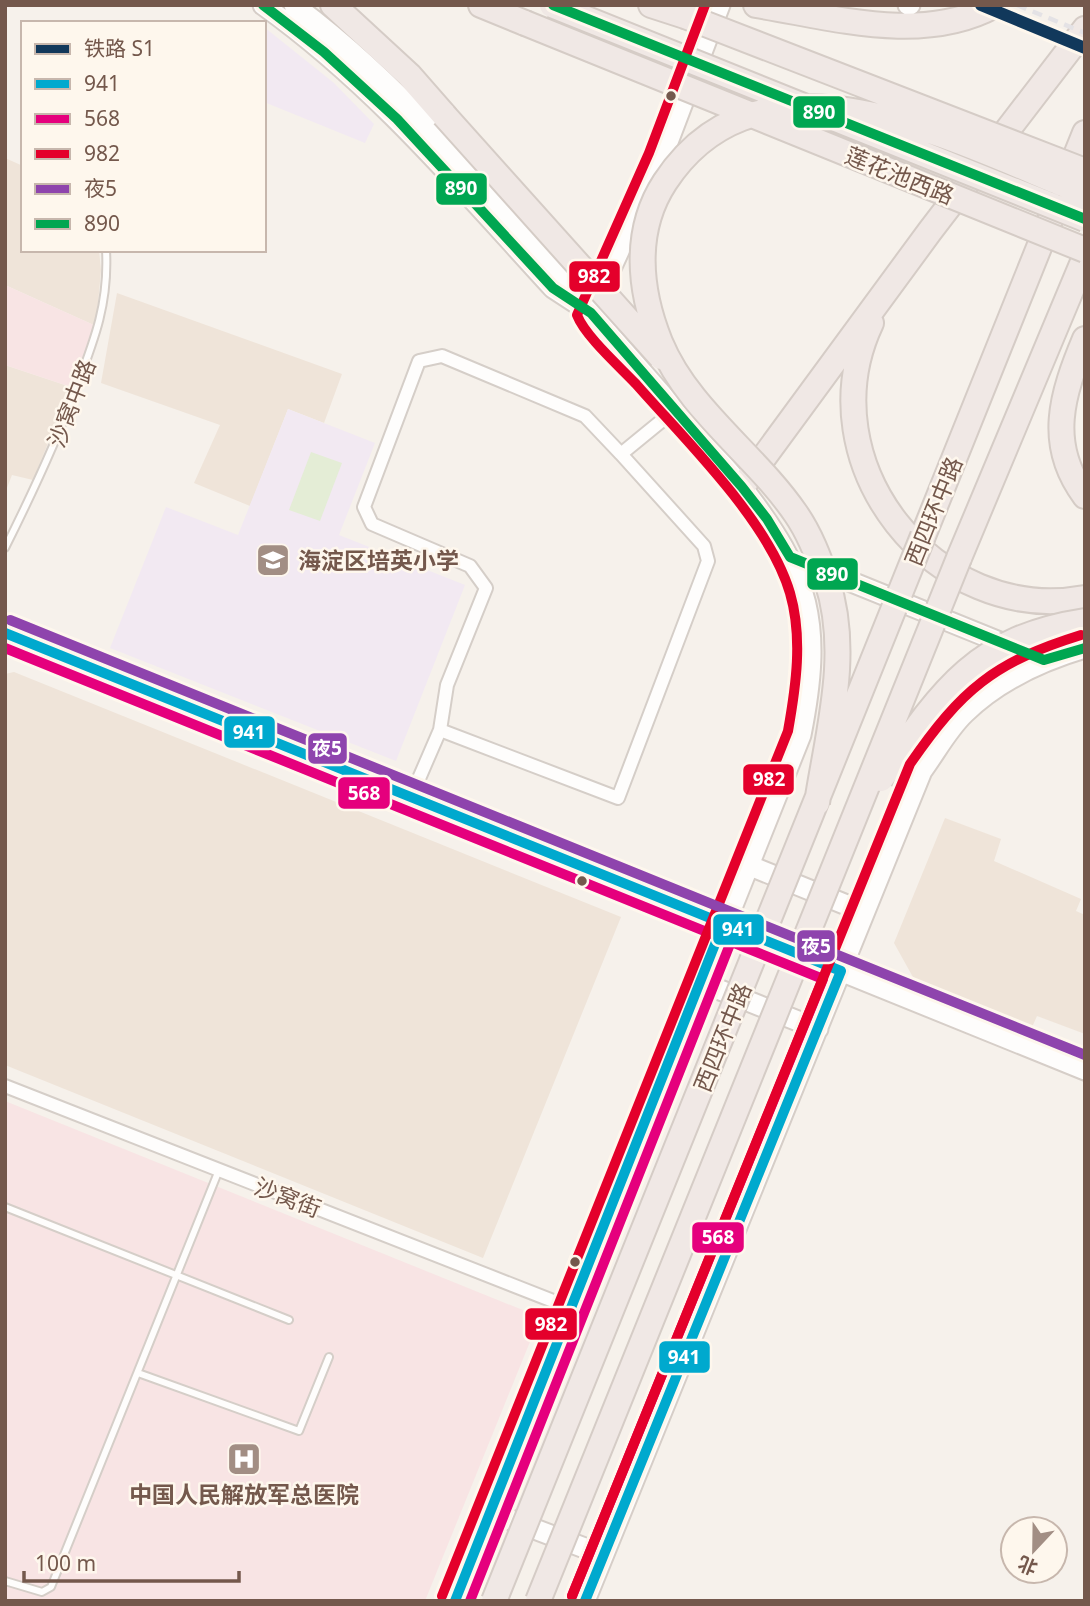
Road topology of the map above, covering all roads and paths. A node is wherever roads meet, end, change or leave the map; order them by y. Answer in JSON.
{"nodes":[{"id":1,"x":263,"y":5,"type":"edge"},
{"id":2,"x":294,"y":5,"type":"edge"},
{"id":3,"x":333,"y":5,"type":"edge"},
{"id":4,"x":481,"y":5,"type":"edge"},
{"id":5,"x":552,"y":5,"type":"edge"},
{"id":6,"x":652,"y":5,"type":"edge"},
{"id":7,"x":720,"y":5,"type":"edge"},
{"id":8,"x":756,"y":5,"type":"edge"},
{"id":9,"x":995,"y":5,"type":"edge"},
{"id":10,"x":1085,"y":29,"type":"edge"},
{"id":11,"x":1085,"y":133,"type":"edge"},
{"id":12,"x":1085,"y":171,"type":"edge"},
{"id":13,"x":1085,"y":193,"type":"edge"},
{"id":14,"x":1085,"y":219,"type":"edge"},
{"id":15,"x":1085,"y":250,"type":"edge"},
{"id":16,"x":106,"y":252,"type":"edge"},
{"id":17,"x":1085,"y":257,"type":"edge"},
{"id":18,"x":886,"y":291,"type":"junction"},
{"id":19,"x":591,"y":313,"type":"junction"},
{"id":20,"x":1083,"y":342,"type":"edge"},
{"id":21,"x":680,"y":378,"type":"junction"},
{"id":22,"x":676,"y":409,"type":"junction"},
{"id":23,"x":621,"y":454,"type":"junction"},
{"id":24,"x":742,"y":487,"type":"junction"},
{"id":25,"x":1085,"y":496,"type":"edge"},
{"id":26,"x":5,"y":548,"type":"edge"},
{"id":27,"x":790,"y":557,"type":"junction"},
{"id":28,"x":1085,"y":598,"type":"edge"},
{"id":29,"x":1085,"y":621,"type":"edge"},
{"id":30,"x":5,"y":633,"type":"edge"},
{"id":31,"x":1085,"y":648,"type":"edge"},
{"id":32,"x":1044,"y":660,"type":"junction"},
{"id":33,"x":440,"y":730,"type":"junction"},
{"id":34,"x":411,"y":797,"type":"junction"},
{"id":35,"x":817,"y":803,"type":"junction"},
{"id":36,"x":855,"y":817,"type":"junction"},
{"id":37,"x":748,"y":865,"type":"junction"},
{"id":38,"x":864,"y":912,"type":"junction"},
{"id":39,"x":723,"y":924,"type":"junction"},
{"id":40,"x":841,"y":971,"type":"junction"},
{"id":41,"x":700,"y":982,"type":"junction"},
{"id":42,"x":818,"y":1029,"type":"junction"},
{"id":43,"x":1085,"y":1070,"type":"edge"},
{"id":44,"x":5,"y":1086,"type":"edge"},
{"id":45,"x":219,"y":1170,"type":"junction"},
{"id":46,"x":6,"y":1209,"type":"edge"},
{"id":47,"x":177,"y":1275,"type":"junction"},
{"id":48,"x":571,"y":1308,"type":"junction"},
{"id":49,"x":289,"y":1320,"type":"dead end"},
{"id":50,"x":329,"y":1357,"type":"dead end"},
{"id":51,"x":138,"y":1373,"type":"junction"},
{"id":52,"x":490,"y":1512,"type":"junction"},
{"id":53,"x":603,"y":1555,"type":"junction"},
{"id":54,"x":5,"y":1581,"type":"edge"},
{"id":55,"x":455,"y":1601,"type":"edge"},
{"id":56,"x":494,"y":1601,"type":"edge"},
{"id":57,"x":538,"y":1601,"type":"edge"},
{"id":58,"x":585,"y":1601,"type":"edge"}],
"edges":[{"from":1,"to":19,"type":"street"},
{"from":2,"to":19,"type":"street"},
{"from":3,"to":21,"type":"highway","bridge":true},
{"from":4,"to":15,"type":"highway","name":"莲花池西路","bridge":true},
{"from":5,"to":14,"type":"highway","name":"莲花池西路","bridge":true},
{"from":6,"to":12,"type":"highway","bridge":true},
{"from":7,"to":19,"type":"street"},
{"from":8,"to":9,"type":"highway"},
{"from":10,"to":18,"type":"highway"},
{"from":11,"to":35,"type":"highway","name":"西四环中路","bridge":true},
{"from":13,"to":21,"type":"highway","bridge":true},
{"from":16,"to":26,"type":"lane","name":"沙窝中路"},
{"from":17,"to":36,"type":"highway","name":"西四环中路","bridge":true},
{"from":18,"to":24,"type":"highway"},
{"from":18,"to":28,"type":"highway"},
{"from":19,"to":22,"type":"street","name":"西四环中路"},
{"from":20,"to":25,"type":"highway"},
{"from":21,"to":35,"type":"highway","bridge":true},
{"from":22,"to":23,"type":"street"},
{"from":22,"to":24,"type":"street","name":"西四环中路"},
{"from":23,"to":33,"type":"street"},
{"from":23,"to":33,"type":"street"},
{"from":24,"to":27,"type":"street","name":"西四环中路"},
{"from":27,"to":32,"type":"street"},
{"from":27,"to":37,"type":"street","name":"西四环中路"},
{"from":29,"to":36,"type":"highway","bridge":true},
{"from":30,"to":34,"type":"street"},
{"from":31,"to":32,"type":"street"},
{"from":32,"to":38,"type":"street"},
{"from":33,"to":34,"type":"street"},
{"from":34,"to":39,"type":"street"},
{"from":35,"to":56,"type":"highway","name":"西四环中路","bridge":true},
{"from":36,"to":57,"type":"highway","name":"西四环中路","bridge":true},
{"from":37,"to":38,"type":"street"},
{"from":37,"to":39,"type":"street","name":"西四环中路"},
{"from":38,"to":40,"type":"street"},
{"from":39,"to":40,"type":"street"},
{"from":39,"to":41,"type":"street","name":"西四环中路"},
{"from":40,"to":42,"type":"street"},
{"from":40,"to":43,"type":"street"},
{"from":41,"to":42,"type":"street"},
{"from":41,"to":48,"type":"street","name":"西四环中路"},
{"from":42,"to":53,"type":"street"},
{"from":44,"to":45,"type":"street","name":"沙窝街"},
{"from":45,"to":47,"type":"lane"},
{"from":45,"to":48,"type":"street","name":"沙窝街"},
{"from":46,"to":47,"type":"lane"},
{"from":47,"to":49,"type":"lane"},
{"from":47,"to":51,"type":"lane"},
{"from":48,"to":52,"type":"street","name":"西四环中路"},
{"from":50,"to":51,"type":"lane"},
{"from":51,"to":54,"type":"lane"},
{"from":52,"to":53,"type":"street"},
{"from":52,"to":55,"type":"street","name":"西四环中路"},
{"from":53,"to":58,"type":"street"}]}
